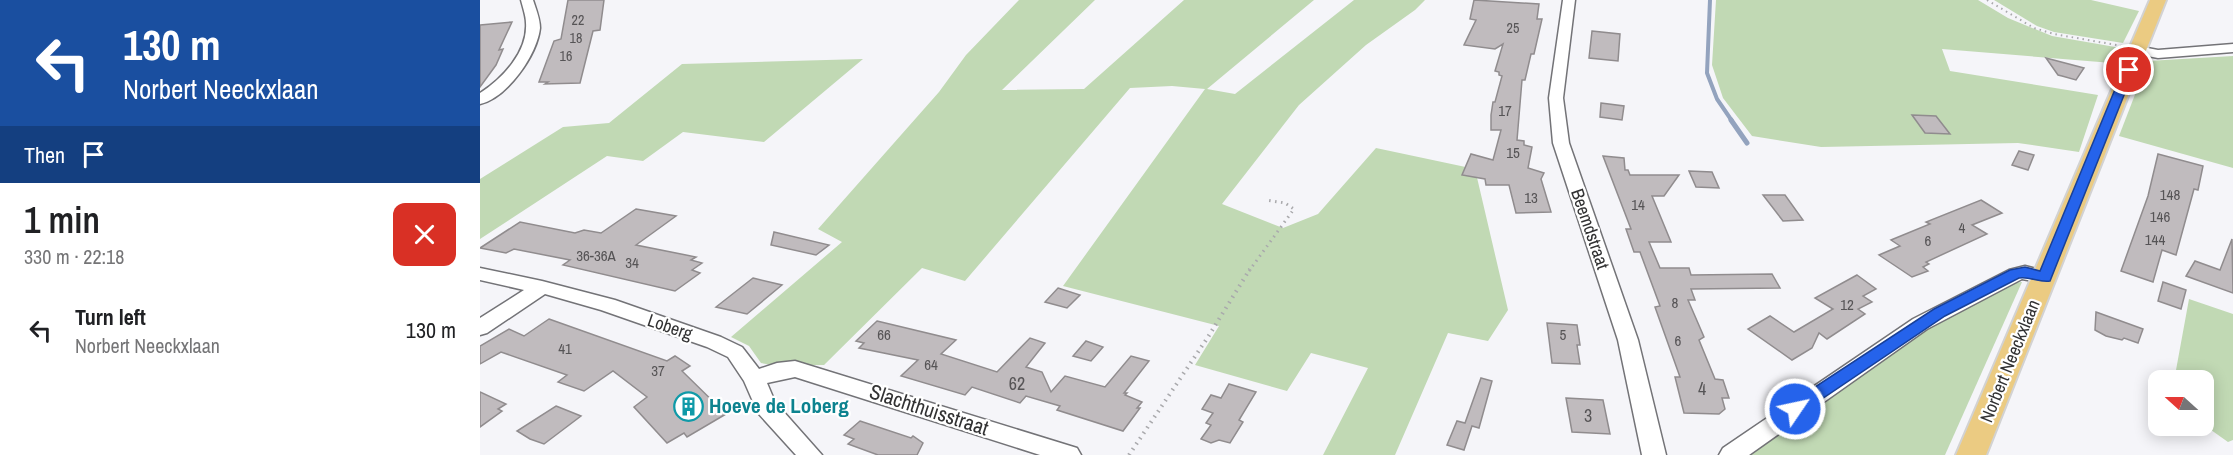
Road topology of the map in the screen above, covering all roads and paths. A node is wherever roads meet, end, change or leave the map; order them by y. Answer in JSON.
{"nodes":[{"id":1,"x":527,"y":0,"type":"edge"},
{"id":2,"x":1569,"y":0,"type":"edge"},
{"id":3,"x":1987,"y":0,"type":"edge"},
{"id":4,"x":2157,"y":0,"type":"edge"},
{"id":5,"x":2233,"y":48,"type":"edge"},
{"id":6,"x":2137,"y":50,"type":"junction"},
{"id":7,"x":480,"y":100,"type":"edge"},
{"id":8,"x":1266,"y":200,"type":"dead end"},
{"id":9,"x":480,"y":274,"type":"edge"},
{"id":10,"x":2044,"y":277,"type":"junction"},
{"id":11,"x":542,"y":287,"type":"junction"},
{"id":12,"x":480,"y":328,"type":"edge"},
{"id":13,"x":754,"y":379,"type":"junction"},
{"id":14,"x":810,"y":455,"type":"edge"},
{"id":15,"x":1069,"y":455,"type":"edge"},
{"id":16,"x":1129,"y":455,"type":"edge"},
{"id":17,"x":1654,"y":455,"type":"edge"},
{"id":18,"x":1731,"y":455,"type":"edge"},
{"id":19,"x":1971,"y":455,"type":"edge"}],
"edges":[{"from":1,"to":7,"type":"street"},
{"from":2,"to":17,"type":"street","name":"Beemdstraat"},
{"from":3,"to":6,"type":"path"},
{"from":4,"to":6,"type":"main road","name":"Norbert Neeckxlaan"},
{"from":5,"to":6,"type":"street"},
{"from":6,"to":10,"type":"main road","name":"Norbert Neeckxlaan"},
{"from":8,"to":16,"type":"path"},
{"from":9,"to":11,"type":"street","name":"Loberg"},
{"from":10,"to":18,"type":"street"},
{"from":10,"to":19,"type":"main road","name":"Norbert Neeckxlaan"},
{"from":11,"to":12,"type":"street"},
{"from":11,"to":13,"type":"street","name":"Loberg"},
{"from":13,"to":14,"type":"street","name":"Loberg"},
{"from":13,"to":15,"type":"street","name":"Slachthuisstraat"}]}
